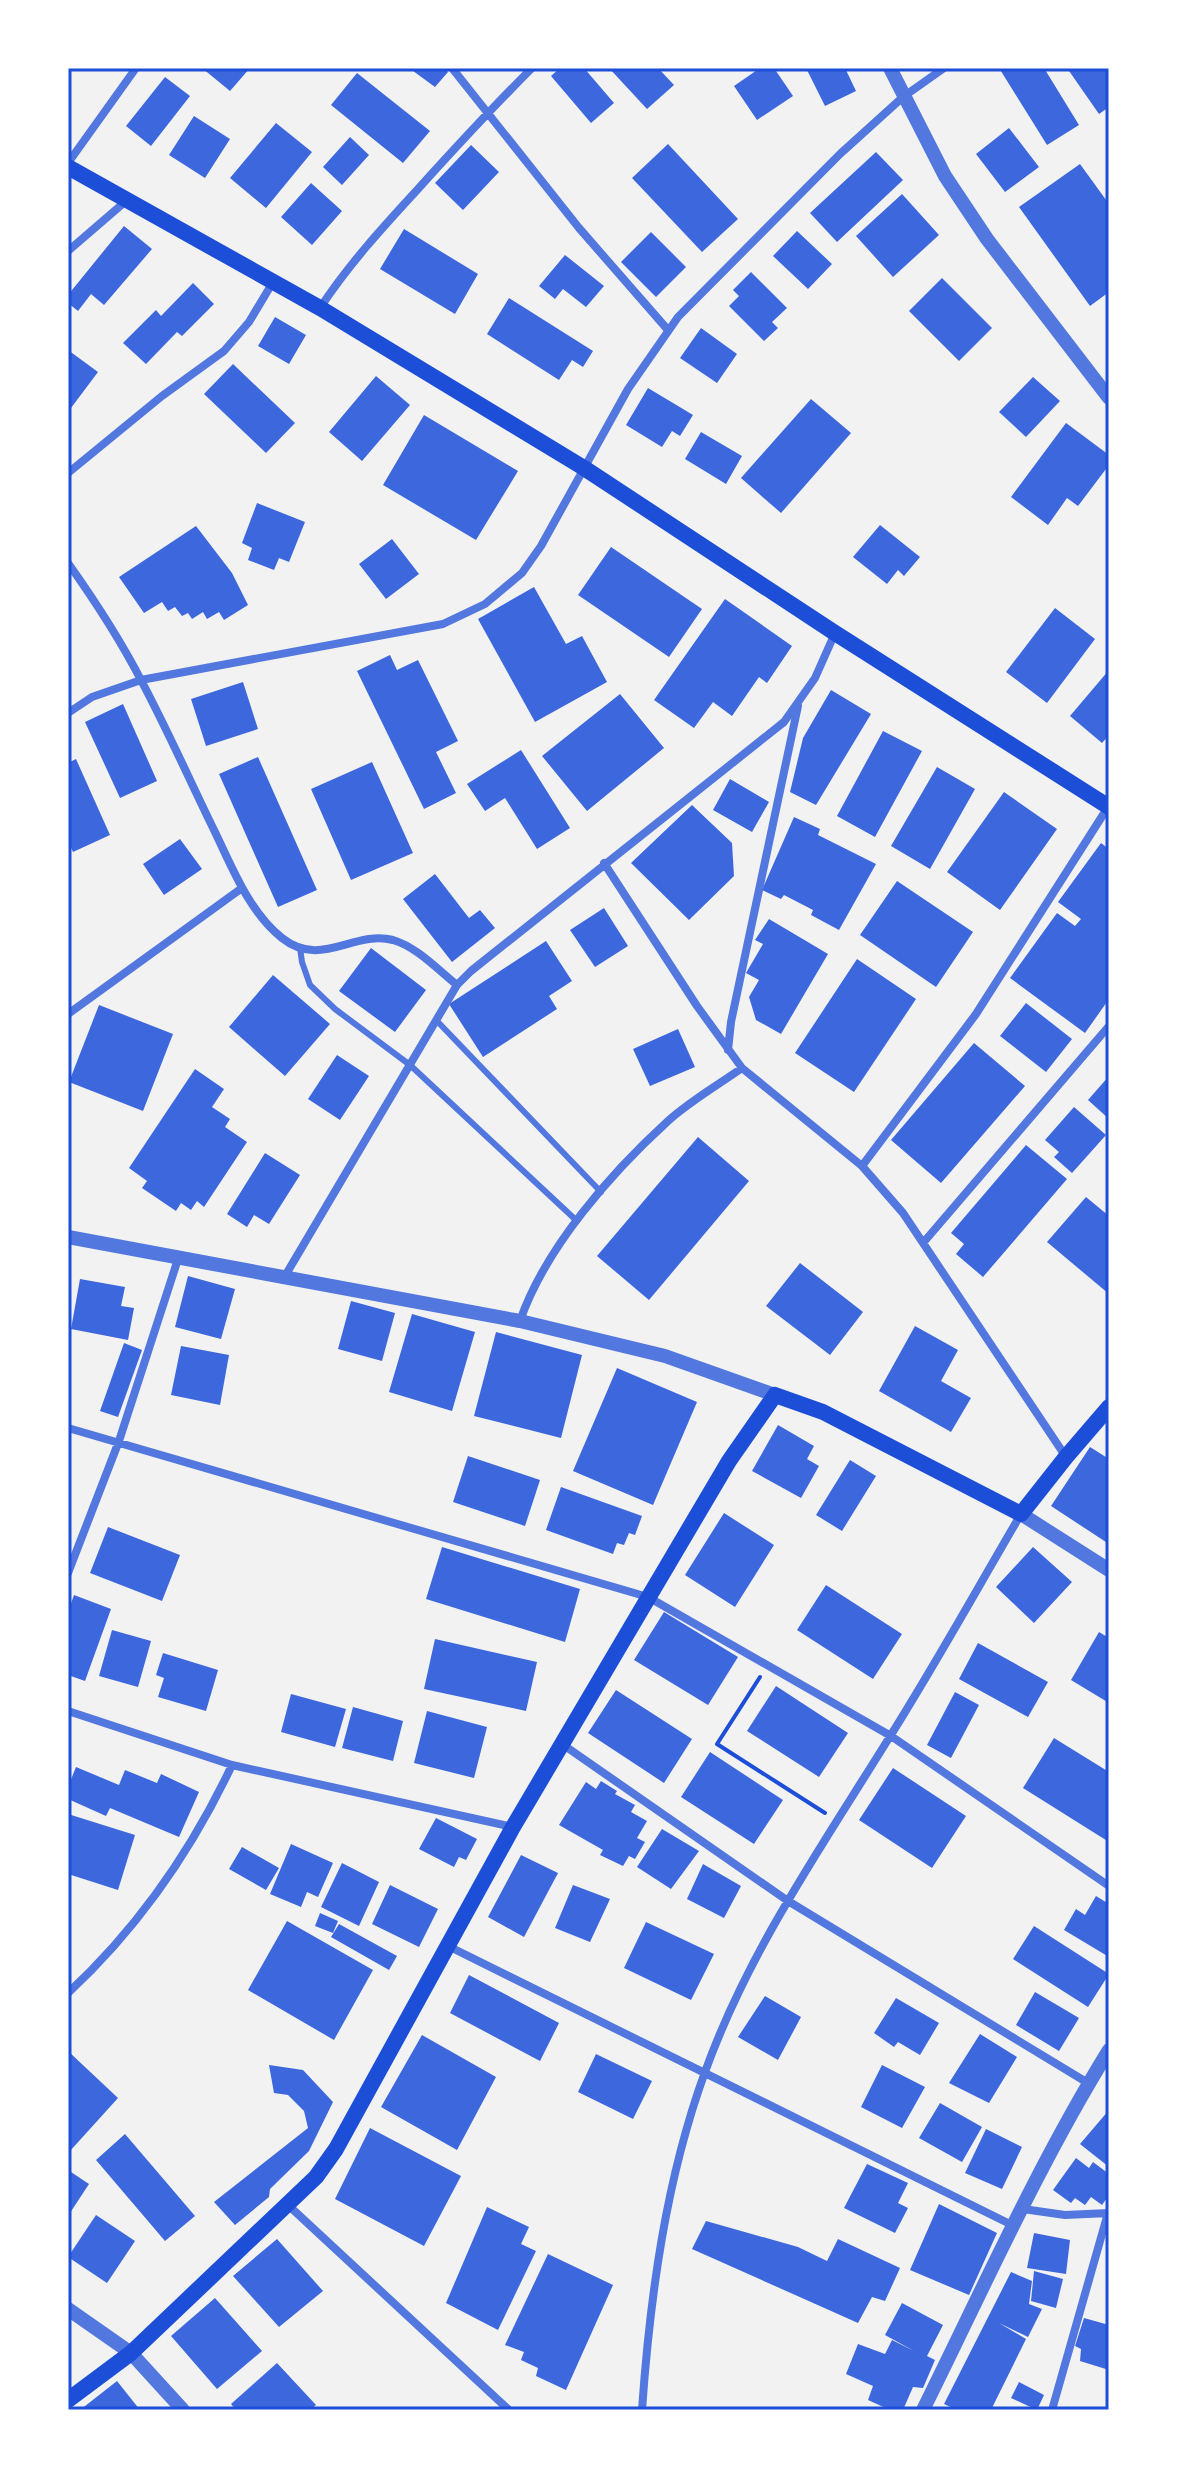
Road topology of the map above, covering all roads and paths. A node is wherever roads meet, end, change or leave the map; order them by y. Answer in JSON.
{"nodes":[{"id":1,"x":136,"y":68,"type":"edge"},
{"id":2,"x":452,"y":68,"type":"edge"},
{"id":3,"x":532,"y":68,"type":"edge"},
{"id":4,"x":890,"y":68,"type":"edge"},
{"id":5,"x":944,"y":68,"type":"edge"},
{"id":6,"x":903,"y":97,"type":"junction"},
{"id":7,"x":487,"y":113,"type":"junction"},
{"id":8,"x":68,"y":165,"type":"edge"},
{"id":9,"x":126,"y":201,"type":"junction"},
{"id":10,"x":68,"y":251,"type":"edge"},
{"id":11,"x":273,"y":281,"type":"junction"},
{"id":12,"x":320,"y":308,"type":"junction"},
{"id":13,"x":668,"y":330,"type":"junction"},
{"id":14,"x":1109,"y":398,"type":"edge"},
{"id":15,"x":584,"y":468,"type":"junction"},
{"id":16,"x":68,"y":473,"type":"edge"},
{"id":17,"x":68,"y":563,"type":"edge"},
{"id":18,"x":835,"y":633,"type":"junction"},
{"id":19,"x":141,"y":680,"type":"junction"},
{"id":20,"x":798,"y":705,"type":"junction"},
{"id":21,"x":68,"y":713,"type":"edge"},
{"id":22,"x":1109,"y":806,"type":"edge"},
{"id":23,"x":604,"y":863,"type":"junction"},
{"id":24,"x":242,"y":888,"type":"junction"},
{"id":25,"x":300,"y":948,"type":"junction"},
{"id":26,"x":457,"y":985,"type":"junction"},
{"id":27,"x":68,"y":1014,"type":"edge"},
{"id":28,"x":437,"y":1021,"type":"junction"},
{"id":29,"x":1109,"y":1026,"type":"edge"},
{"id":30,"x":728,"y":1050,"type":"junction"},
{"id":31,"x":410,"y":1065,"type":"junction"},
{"id":32,"x":742,"y":1068,"type":"junction"},
{"id":33,"x":862,"y":1166,"type":"junction"},
{"id":34,"x":601,"y":1192,"type":"junction"},
{"id":35,"x":577,"y":1221,"type":"junction"},
{"id":36,"x":68,"y":1237,"type":"edge"},
{"id":37,"x":923,"y":1243,"type":"junction"},
{"id":38,"x":178,"y":1259,"type":"junction"},
{"id":39,"x":285,"y":1276,"type":"junction"},
{"id":40,"x":520,"y":1321,"type":"junction"},
{"id":41,"x":775,"y":1395,"type":"junction"},
{"id":42,"x":1109,"y":1407,"type":"edge"},
{"id":43,"x":68,"y":1428,"type":"edge"},
{"id":44,"x":119,"y":1441,"type":"junction"},
{"id":45,"x":1066,"y":1457,"type":"junction"},
{"id":46,"x":1021,"y":1514,"type":"junction"},
{"id":47,"x":1109,"y":1570,"type":"edge"},
{"id":48,"x":68,"y":1573,"type":"edge"},
{"id":49,"x":648,"y":1597,"type":"junction"},
{"id":50,"x":768,"y":1664,"type":"junction"},
{"id":51,"x":68,"y":1711,"type":"edge"},
{"id":52,"x":891,"y":1736,"type":"junction"},
{"id":53,"x":561,"y":1743,"type":"junction"},
{"id":54,"x":232,"y":1765,"type":"junction"},
{"id":55,"x":837,"y":1821,"type":"junction"},
{"id":56,"x":513,"y":1827,"type":"junction"},
{"id":57,"x":1109,"y":1886,"type":"edge"},
{"id":58,"x":788,"y":1901,"type":"junction"},
{"id":59,"x":448,"y":1946,"type":"junction"},
{"id":60,"x":68,"y":1993,"type":"edge"},
{"id":61,"x":1109,"y":2050,"type":"edge"},
{"id":62,"x":704,"y":2074,"type":"junction"},
{"id":63,"x":1088,"y":2083,"type":"junction"},
{"id":64,"x":288,"y":2205,"type":"junction"},
{"id":65,"x":1023,"y":2209,"type":"junction"},
{"id":66,"x":1108,"y":2213,"type":"edge"},
{"id":67,"x":1014,"y":2226,"type":"junction"},
{"id":68,"x":68,"y":2309,"type":"edge"},
{"id":69,"x":131,"y":2353,"type":"junction"},
{"id":70,"x":68,"y":2400,"type":"edge"},
{"id":71,"x":183,"y":2410,"type":"edge"},
{"id":72,"x":509,"y":2410,"type":"edge"},
{"id":73,"x":642,"y":2410,"type":"edge"},
{"id":74,"x":923,"y":2410,"type":"edge"},
{"id":75,"x":1052,"y":2410,"type":"edge"}],
"edges":[{"from":1,"to":8,"type":"street"},
{"from":2,"to":7,"type":"street"},
{"from":3,"to":7,"type":"street"},
{"from":4,"to":6,"type":"street"},
{"from":5,"to":6,"type":"street"},
{"from":6,"to":13,"type":"street"},
{"from":6,"to":14,"type":"street"},
{"from":7,"to":12,"type":"street"},
{"from":7,"to":13,"type":"street"},
{"from":8,"to":9,"type":"main road"},
{"from":9,"to":10,"type":"street"},
{"from":9,"to":11,"type":"main road"},
{"from":11,"to":12,"type":"main road"},
{"from":11,"to":16,"type":"street"},
{"from":12,"to":15,"type":"main road"},
{"from":13,"to":15,"type":"street"},
{"from":15,"to":18,"type":"main road"},
{"from":15,"to":19,"type":"street"},
{"from":17,"to":19,"type":"street"},
{"from":18,"to":20,"type":"street"},
{"from":18,"to":22,"type":"main road"},
{"from":19,"to":21,"type":"street"},
{"from":19,"to":24,"type":"street"},
{"from":20,"to":23,"type":"street"},
{"from":20,"to":30,"type":"street"},
{"from":22,"to":33,"type":"street"},
{"from":23,"to":26,"type":"street"},
{"from":23,"to":30,"type":"street"},
{"from":24,"to":25,"type":"street"},
{"from":24,"to":27,"type":"street"},
{"from":25,"to":26,"type":"street"},
{"from":25,"to":31,"type":"lane"},
{"from":26,"to":28,"type":"street"},
{"from":28,"to":31,"type":"street"},
{"from":28,"to":34,"type":"lane"},
{"from":29,"to":37,"type":"street"},
{"from":30,"to":32,"type":"street"},
{"from":31,"to":35,"type":"lane"},
{"from":31,"to":39,"type":"street"},
{"from":32,"to":33,"type":"street"},
{"from":32,"to":34,"type":"street"},
{"from":33,"to":37,"type":"street"},
{"from":34,"to":35,"type":"street"},
{"from":35,"to":40,"type":"street"},
{"from":36,"to":38,"type":"street"},
{"from":37,"to":45,"type":"street"},
{"from":38,"to":39,"type":"street"},
{"from":38,"to":44,"type":"street"},
{"from":39,"to":40,"type":"street"},
{"from":40,"to":41,"type":"street"},
{"from":41,"to":46,"type":"main road"},
{"from":41,"to":49,"type":"main road"},
{"from":42,"to":45,"type":"main road"},
{"from":43,"to":44,"type":"street"},
{"from":44,"to":48,"type":"street"},
{"from":44,"to":49,"type":"street"},
{"from":45,"to":46,"type":"main road"},
{"from":46,"to":47,"type":"street"},
{"from":46,"to":52,"type":"street"},
{"from":49,"to":50,"type":"street"},
{"from":49,"to":53,"type":"main road"},
{"from":50,"to":52,"type":"street"},
{"from":50,"to":55,"type":"path"},
{"from":51,"to":54,"type":"street"},
{"from":52,"to":55,"type":"street"},
{"from":52,"to":57,"type":"street"},
{"from":53,"to":56,"type":"main road"},
{"from":53,"to":58,"type":"street"},
{"from":54,"to":56,"type":"street"},
{"from":54,"to":60,"type":"street"},
{"from":55,"to":58,"type":"street"},
{"from":56,"to":59,"type":"main road"},
{"from":58,"to":62,"type":"street"},
{"from":58,"to":63,"type":"street"},
{"from":59,"to":62,"type":"street"},
{"from":59,"to":64,"type":"main road"},
{"from":61,"to":63,"type":"street"},
{"from":62,"to":67,"type":"street"},
{"from":62,"to":73,"type":"street"},
{"from":63,"to":65,"type":"street"},
{"from":64,"to":69,"type":"main road"},
{"from":64,"to":72,"type":"street"},
{"from":65,"to":66,"type":"street"},
{"from":65,"to":67,"type":"street"},
{"from":66,"to":75,"type":"street"},
{"from":67,"to":74,"type":"street"},
{"from":68,"to":69,"type":"street"},
{"from":69,"to":70,"type":"main road"},
{"from":69,"to":71,"type":"street"}]}
